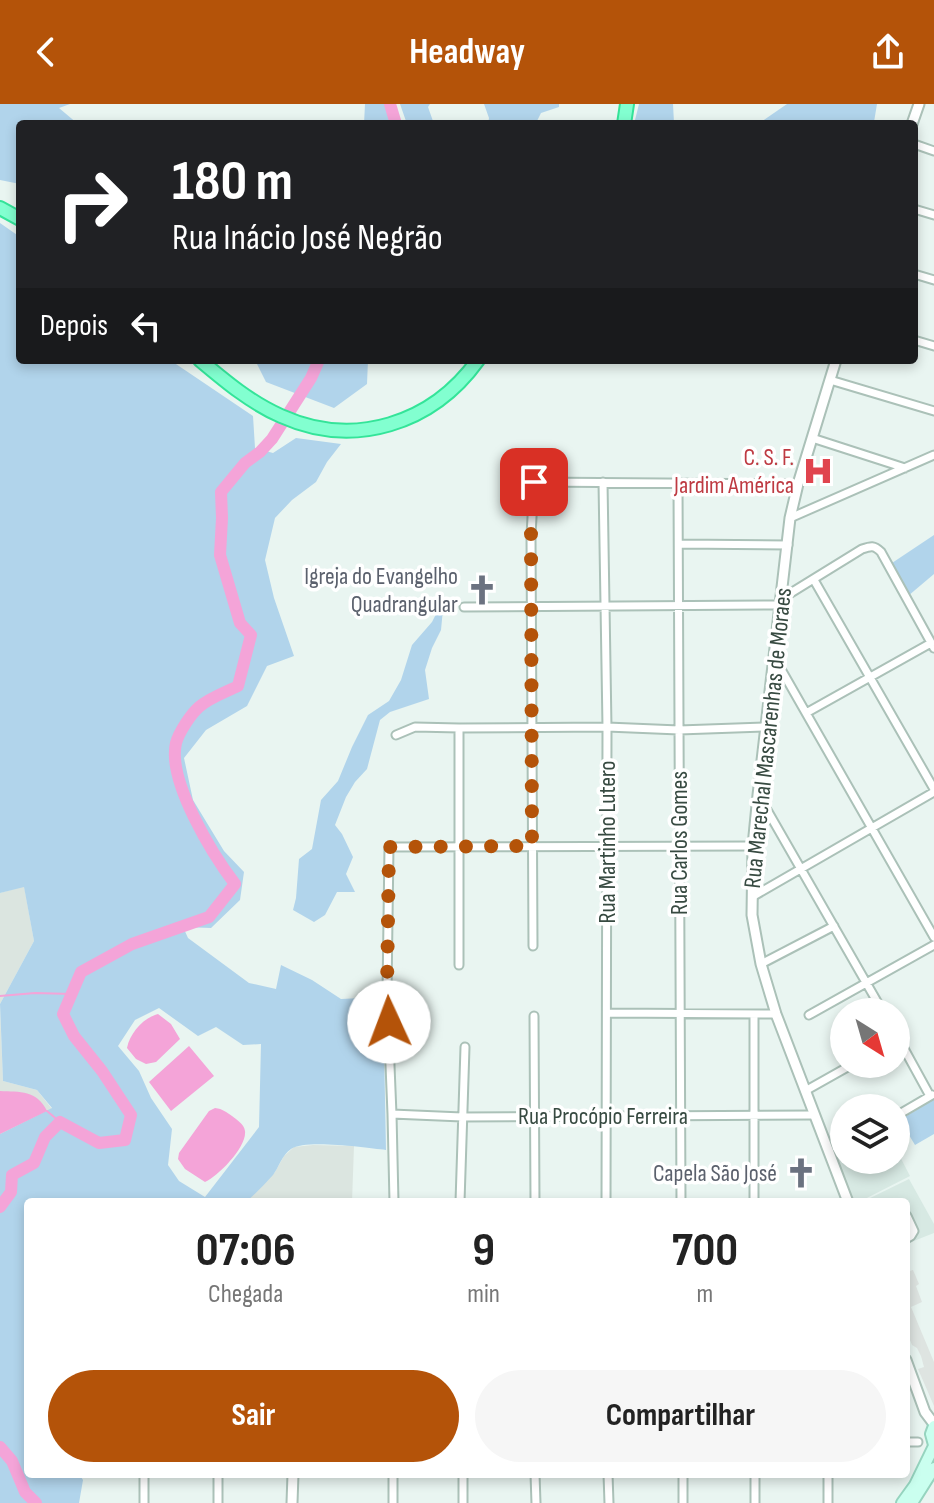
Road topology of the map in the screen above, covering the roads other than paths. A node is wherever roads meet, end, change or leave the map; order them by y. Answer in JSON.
{"nodes":[{"id":1,"x":205,"y":364,"type":"edge"},
{"id":2,"x":475,"y":364,"type":"edge"},
{"id":3,"x":835,"y":364,"type":"edge"},
{"id":4,"x":830,"y":380,"type":"junction"},
{"id":5,"x":934,"y":411,"type":"edge"},
{"id":6,"x":812,"y":438,"type":"junction"},
{"id":7,"x":934,"y":455,"type":"edge"},
{"id":8,"x":905,"y":468,"type":"junction"},
{"id":9,"x":603,"y":482,"type":"junction"},
{"id":10,"x":678,"y":483,"type":"junction"},
{"id":11,"x":798,"y":484,"type":"junction"},
{"id":12,"x":790,"y":518,"type":"junction"},
{"id":13,"x":679,"y":544,"type":"junction"},
{"id":14,"x":788,"y":545,"type":"junction"},
{"id":15,"x":814,"y":580,"type":"junction"},
{"id":16,"x":780,"y":602,"type":"junction"},
{"id":17,"x":678,"y":604,"type":"junction"},
{"id":18,"x":532,"y":606,"type":"junction"},
{"id":19,"x":606,"y":606,"type":"junction"},
{"id":20,"x":464,"y":607,"type":"dead end"},
{"id":21,"x":933,"y":646,"type":"edge"},
{"id":22,"x":774,"y":657,"type":"junction"},
{"id":23,"x":870,"y":679,"type":"junction"},
{"id":24,"x":806,"y":713,"type":"junction"},
{"id":25,"x":607,"y":727,"type":"junction"},
{"id":26,"x":767,"y":727,"type":"junction"},
{"id":27,"x":459,"y":728,"type":"junction"},
{"id":28,"x":533,"y":728,"type":"junction"},
{"id":29,"x":679,"y":730,"type":"junction"},
{"id":30,"x":396,"y":735,"type":"dead end"},
{"id":31,"x":934,"y":791,"type":"edge"},
{"id":32,"x":758,"y":795,"type":"junction"},
{"id":33,"x":872,"y":828,"type":"junction"},
{"id":34,"x":532,"y":846,"type":"junction"},
{"id":35,"x":753,"y":846,"type":"junction"},
{"id":36,"x":459,"y":847,"type":"junction"},
{"id":37,"x":606,"y":847,"type":"junction"},
{"id":38,"x":679,"y":847,"type":"junction"},
{"id":39,"x":802,"y":868,"type":"junction"},
{"id":40,"x":752,"y":897,"type":"junction"},
{"id":41,"x":834,"y":926,"type":"junction"},
{"id":42,"x":934,"y":937,"type":"edge"},
{"id":43,"x":934,"y":945,"type":"edge"},
{"id":44,"x":533,"y":946,"type":"dead end"},
{"id":45,"x":761,"y":964,"type":"junction"},
{"id":46,"x":459,"y":965,"type":"dead end"},
{"id":47,"x":866,"y":982,"type":"junction"},
{"id":48,"x":875,"y":998,"type":"edge"},
{"id":49,"x":607,"y":1013,"type":"junction"},
{"id":50,"x":680,"y":1013,"type":"junction"},
{"id":51,"x":754,"y":1014,"type":"junction"},
{"id":52,"x":776,"y":1014,"type":"junction"},
{"id":53,"x":809,"y":1015,"type":"dead end"},
{"id":54,"x":534,"y":1016,"type":"dead end"},
{"id":55,"x":465,"y":1047,"type":"dead end"},
{"id":56,"x":910,"y":1059,"type":"edge"},
{"id":57,"x":830,"y":1077,"type":"edge"},
{"id":58,"x":805,"y":1091,"type":"junction"},
{"id":59,"x":932,"y":1095,"type":"edge"},
{"id":60,"x":910,"y":1108,"type":"edge"},
{"id":61,"x":392,"y":1114,"type":"junction"},
{"id":62,"x":754,"y":1115,"type":"junction"},
{"id":63,"x":813,"y":1115,"type":"junction"},
{"id":64,"x":606,"y":1116,"type":"junction"},
{"id":65,"x":681,"y":1116,"type":"junction"},
{"id":66,"x":462,"y":1117,"type":"junction"},
{"id":67,"x":535,"y":1117,"type":"junction"},
{"id":68,"x":394,"y":1198,"type":"edge"},
{"id":69,"x":460,"y":1198,"type":"edge"},
{"id":70,"x":535,"y":1198,"type":"edge"},
{"id":71,"x":606,"y":1198,"type":"edge"},
{"id":72,"x":681,"y":1198,"type":"edge"},
{"id":73,"x":754,"y":1198,"type":"edge"},
{"id":74,"x":846,"y":1198,"type":"edge"},
{"id":75,"x":910,"y":1371,"type":"edge"},
{"id":76,"x":934,"y":1425,"type":"edge"},
{"id":77,"x":910,"y":1442,"type":"edge"},
{"id":78,"x":918,"y":1442,"type":"dead end"},
{"id":79,"x":934,"y":1446,"type":"edge"},
{"id":80,"x":934,"y":1468,"type":"edge"},
{"id":81,"x":144,"y":1478,"type":"edge"},
{"id":82,"x":218,"y":1478,"type":"edge"},
{"id":83,"x":293,"y":1478,"type":"edge"},
{"id":84,"x":393,"y":1478,"type":"edge"},
{"id":85,"x":463,"y":1478,"type":"edge"},
{"id":86,"x":535,"y":1478,"type":"edge"},
{"id":87,"x":608,"y":1478,"type":"edge"},
{"id":88,"x":683,"y":1478,"type":"edge"},
{"id":89,"x":755,"y":1478,"type":"edge"},
{"id":90,"x":828,"y":1478,"type":"edge"},
{"id":91,"x":144,"y":1503,"type":"edge"},
{"id":92,"x":218,"y":1503,"type":"edge"},
{"id":93,"x":292,"y":1503,"type":"edge"},
{"id":94,"x":393,"y":1503,"type":"edge"},
{"id":95,"x":463,"y":1503,"type":"edge"},
{"id":96,"x":536,"y":1503,"type":"edge"},
{"id":97,"x":609,"y":1503,"type":"edge"},
{"id":98,"x":683,"y":1503,"type":"edge"},
{"id":99,"x":755,"y":1503,"type":"edge"},
{"id":100,"x":828,"y":1503,"type":"edge"},
{"id":101,"x":902,"y":1503,"type":"edge"},
{"id":102,"x":912,"y":1503,"type":"edge"}],
"edges":[{"from":1,"to":2,"type":"highway"},
{"from":3,"to":4,"type":"street","name":"Rua Marechal Mascarenhas de Moraes"},
{"from":4,"to":5,"type":"street"},
{"from":4,"to":6,"type":"street","name":"Rua Marechal Mascarenhas de Moraes"},
{"from":6,"to":8,"type":"street"},
{"from":6,"to":11,"type":"street","name":"Rua Marechal Mascarenhas de Moraes"},
{"from":7,"to":8,"type":"street"},
{"from":8,"to":12,"type":"street"},
{"from":9,"to":10,"type":"street"},
{"from":9,"to":18,"type":"street"},
{"from":9,"to":19,"type":"street","name":"Rua Martinho Lutero"},
{"from":10,"to":11,"type":"street"},
{"from":10,"to":13,"type":"street","name":"Rua Carlos Gomes"},
{"from":11,"to":12,"type":"street","name":"Rua Marechal Mascarenhas de Moraes"},
{"from":12,"to":14,"type":"street","name":"Rua Marechal Mascarenhas de Moraes"},
{"from":13,"to":14,"type":"street"},
{"from":13,"to":17,"type":"street","name":"Rua Carlos Gomes"},
{"from":14,"to":16,"type":"street","name":"Rua Marechal Mascarenhas de Moraes"},
{"from":15,"to":16,"type":"street"},
{"from":15,"to":21,"type":"street"},
{"from":15,"to":23,"type":"street"},
{"from":16,"to":17,"type":"street"},
{"from":16,"to":22,"type":"street","name":"Rua Marechal Mascarenhas de Moraes"},
{"from":17,"to":19,"type":"street"},
{"from":17,"to":29,"type":"street","name":"Rua Carlos Gomes"},
{"from":18,"to":19,"type":"street"},
{"from":18,"to":20,"type":"street"},
{"from":18,"to":28,"type":"street"},
{"from":19,"to":25,"type":"street","name":"Rua Martinho Lutero"},
{"from":21,"to":23,"type":"street"},
{"from":22,"to":24,"type":"street"},
{"from":22,"to":26,"type":"street","name":"Rua Marechal Mascarenhas de Moraes"},
{"from":23,"to":24,"type":"street"},
{"from":23,"to":31,"type":"street"},
{"from":24,"to":33,"type":"street"},
{"from":25,"to":28,"type":"street"},
{"from":25,"to":29,"type":"street"},
{"from":25,"to":37,"type":"street","name":"Rua Martinho Lutero"},
{"from":26,"to":29,"type":"street"},
{"from":26,"to":32,"type":"street","name":"Rua Marechal Mascarenhas de Moraes"},
{"from":27,"to":28,"type":"street"},
{"from":27,"to":30,"type":"street"},
{"from":27,"to":36,"type":"street"},
{"from":28,"to":34,"type":"street"},
{"from":29,"to":38,"type":"street","name":"Rua Carlos Gomes"},
{"from":31,"to":33,"type":"street"},
{"from":32,"to":35,"type":"street","name":"Rua Marechal Mascarenhas de Moraes"},
{"from":32,"to":39,"type":"street"},
{"from":33,"to":39,"type":"street"},
{"from":33,"to":42,"type":"street"},
{"from":34,"to":36,"type":"street"},
{"from":34,"to":37,"type":"street"},
{"from":34,"to":44,"type":"street"},
{"from":35,"to":38,"type":"street"},
{"from":35,"to":40,"type":"street","name":"Rua Marechal Mascarenhas de Moraes"},
{"from":36,"to":46,"type":"street"},
{"from":36,"to":61,"type":"street"},
{"from":37,"to":38,"type":"street"},
{"from":37,"to":49,"type":"street","name":"Rua Martinho Lutero"},
{"from":38,"to":50,"type":"street","name":"Rua Carlos Gomes"},
{"from":39,"to":40,"type":"street"},
{"from":39,"to":41,"type":"street"},
{"from":40,"to":45,"type":"street","name":"Rua Marechal Mascarenhas de Moraes"},
{"from":41,"to":45,"type":"street"},
{"from":41,"to":47,"type":"street"},
{"from":43,"to":47,"type":"street"},
{"from":45,"to":52,"type":"street","name":"Rua Marechal Mascarenhas de Moraes"},
{"from":47,"to":48,"type":"street"},
{"from":47,"to":53,"type":"street"},
{"from":49,"to":50,"type":"street"},
{"from":49,"to":64,"type":"street","name":"Rua Martinho Lutero"},
{"from":50,"to":51,"type":"street"},
{"from":50,"to":65,"type":"street","name":"Rua Carlos Gomes"},
{"from":51,"to":52,"type":"street"},
{"from":51,"to":62,"type":"street"},
{"from":52,"to":58,"type":"street","name":"Rua Marechal Mascarenhas de Moraes"},
{"from":54,"to":67,"type":"street"},
{"from":55,"to":66,"type":"street"},
{"from":56,"to":59,"type":"street"},
{"from":57,"to":58,"type":"street"},
{"from":58,"to":63,"type":"street","name":"Rua Marechal Mascarenhas de Moraes"},
{"from":59,"to":60,"type":"street"},
{"from":61,"to":66,"type":"street","name":"Rua Procópio Ferreira"},
{"from":61,"to":68,"type":"street"},
{"from":62,"to":63,"type":"street","name":"Rua Procópio Ferreira"},
{"from":62,"to":65,"type":"street","name":"Rua Procópio Ferreira"},
{"from":62,"to":73,"type":"street"},
{"from":63,"to":74,"type":"street","name":"Rua Marechal Mascarenhas de Moraes"},
{"from":64,"to":65,"type":"street","name":"Rua Procópio Ferreira"},
{"from":64,"to":67,"type":"street","name":"Rua Procópio Ferreira"},
{"from":64,"to":71,"type":"street","name":"Rua Martinho Lutero"},
{"from":65,"to":72,"type":"street","name":"Rua Carlos Gomes"},
{"from":66,"to":67,"type":"street","name":"Rua Procópio Ferreira"},
{"from":66,"to":69,"type":"street"},
{"from":67,"to":70,"type":"street"},
{"from":75,"to":76,"type":"street"},
{"from":76,"to":79,"type":"main road"},
{"from":77,"to":78,"type":"street"},
{"from":79,"to":101,"type":"main road"},
{"from":80,"to":102,"type":"main road"},
{"from":81,"to":91,"type":"street"},
{"from":82,"to":92,"type":"street"},
{"from":83,"to":93,"type":"street"},
{"from":84,"to":94,"type":"street"},
{"from":85,"to":95,"type":"street"},
{"from":86,"to":96,"type":"street"},
{"from":87,"to":97,"type":"street"},
{"from":88,"to":98,"type":"street"},
{"from":89,"to":99,"type":"street"},
{"from":90,"to":100,"type":"street"}]}
